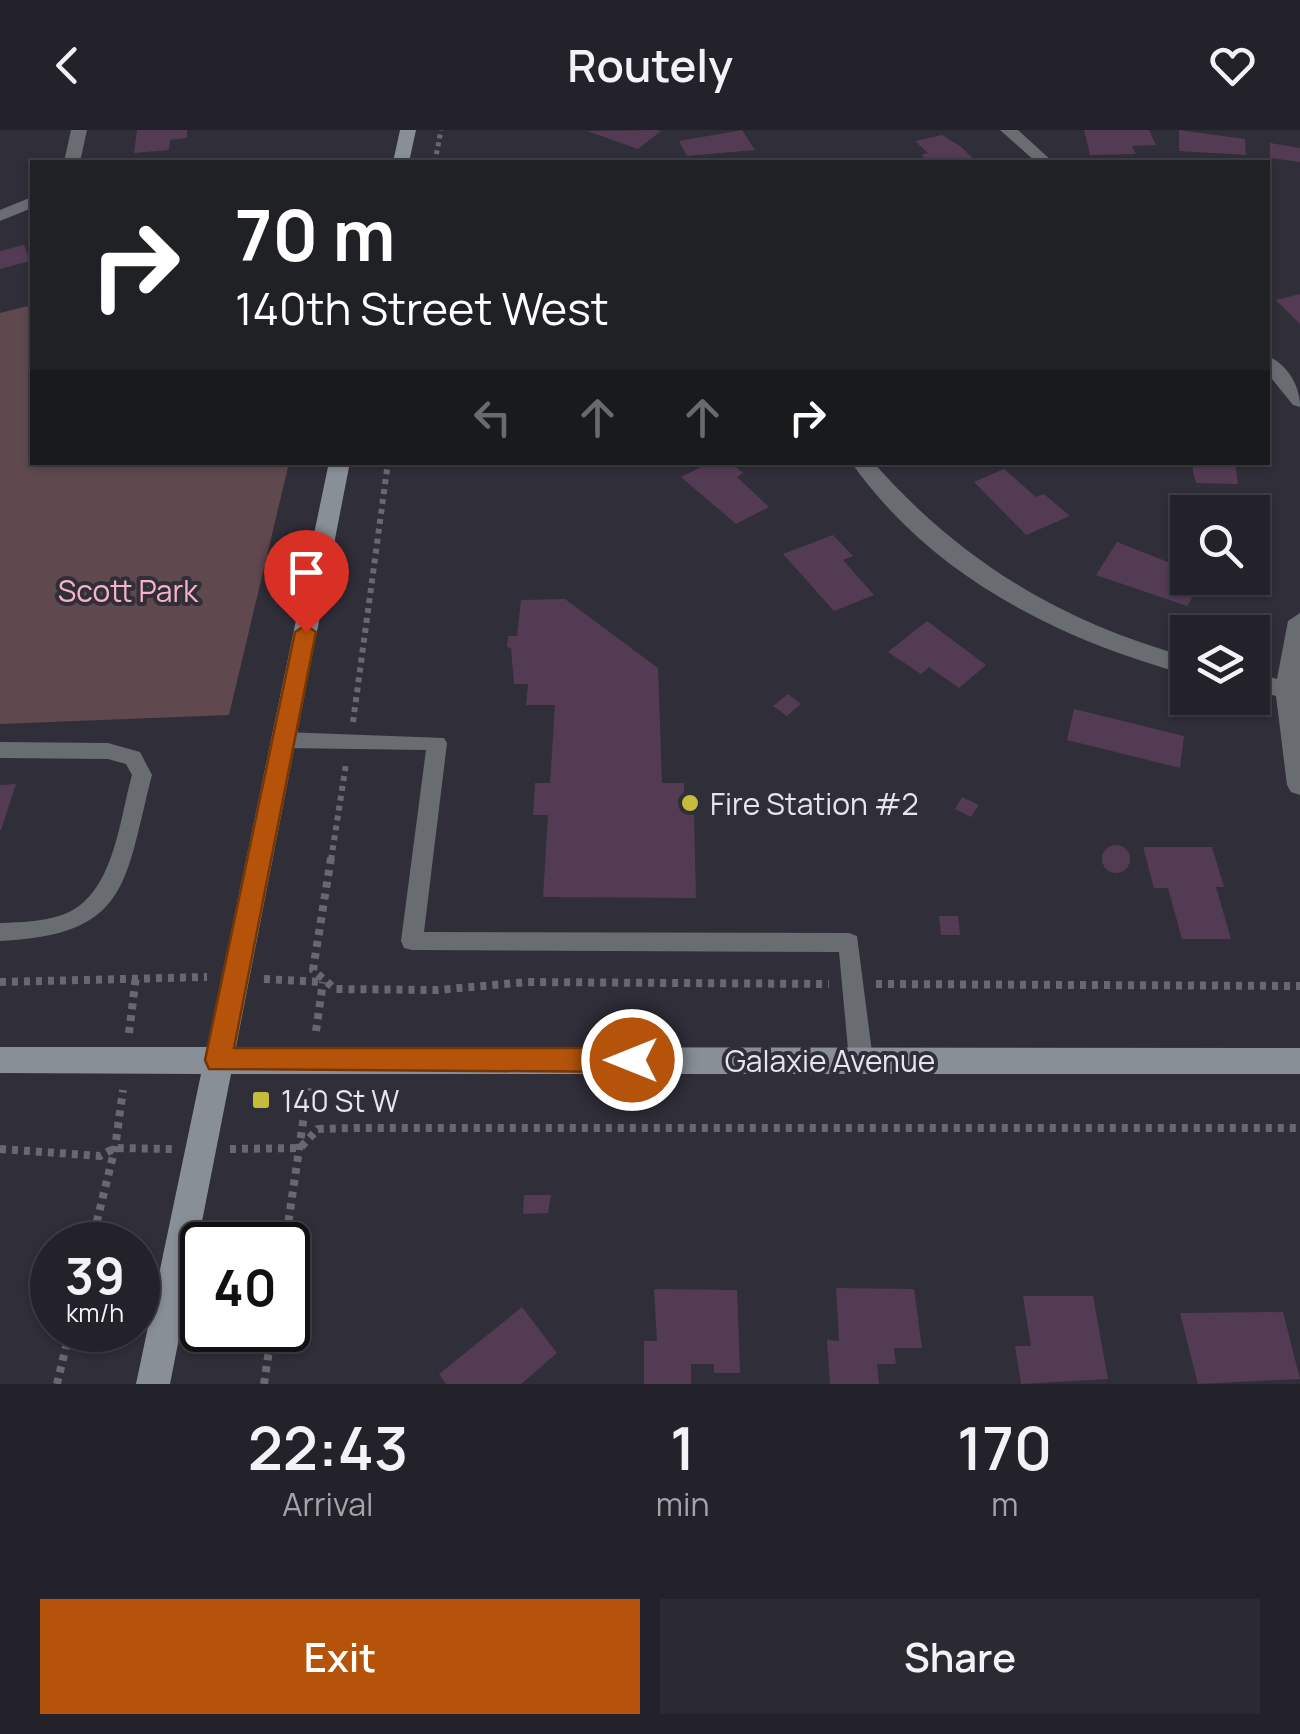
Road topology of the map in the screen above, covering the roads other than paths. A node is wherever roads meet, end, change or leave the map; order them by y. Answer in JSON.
{"nodes":[{"id":1,"x":79,"y":130,"type":"edge"},
{"id":2,"x":408,"y":130,"type":"edge"},
{"id":3,"x":1008,"y":130,"type":"edge"},
{"id":4,"x":72,"y":160,"type":"edge"},
{"id":5,"x":402,"y":160,"type":"edge"},
{"id":6,"x":1043,"y":160,"type":"edge"},
{"id":7,"x":30,"y":203,"type":"edge"},
{"id":8,"x":0,"y":216,"type":"edge"},
{"id":9,"x":1270,"y":364,"type":"edge"},
{"id":10,"x":1300,"y":401,"type":"edge"},
{"id":11,"x":339,"y":465,"type":"edge"},
{"id":12,"x":863,"y":465,"type":"edge"},
{"id":13,"x":1300,"y":622,"type":"edge"},
{"id":14,"x":1170,"y":661,"type":"edge"},
{"id":15,"x":1270,"y":686,"type":"edge"},
{"id":16,"x":1287,"y":690,"type":"junction"},
{"id":17,"x":284,"y":740,"type":"junction"},
{"id":18,"x":6,"y":750,"type":"edge"},
{"id":19,"x":1300,"y":785,"type":"edge"},
{"id":20,"x":10,"y":932,"type":"edge"},
{"id":21,"x":0,"y":1060,"type":"edge"},
{"id":22,"x":218,"y":1060,"type":"junction"},
{"id":23,"x":862,"y":1060,"type":"junction"},
{"id":24,"x":1300,"y":1061,"type":"edge"},
{"id":25,"x":153,"y":1384,"type":"edge"}],
"edges":[{"from":1,"to":4,"type":"street"},
{"from":2,"to":5,"type":"street"},
{"from":3,"to":6,"type":"street"},
{"from":7,"to":8,"type":"street"},
{"from":9,"to":10,"type":"street"},
{"from":11,"to":17,"type":"street"},
{"from":12,"to":14,"type":"street"},
{"from":13,"to":16,"type":"street"},
{"from":15,"to":16,"type":"street"},
{"from":16,"to":19,"type":"street"},
{"from":17,"to":22,"type":"street"},
{"from":17,"to":23,"type":"lane"},
{"from":18,"to":20,"type":"lane"},
{"from":21,"to":22,"type":"street","name":"Galaxie Avenue"},
{"from":22,"to":23,"type":"street","name":"Galaxie Avenue"},
{"from":22,"to":25,"type":"street"},
{"from":23,"to":24,"type":"street","name":"Galaxie Avenue"}]}
